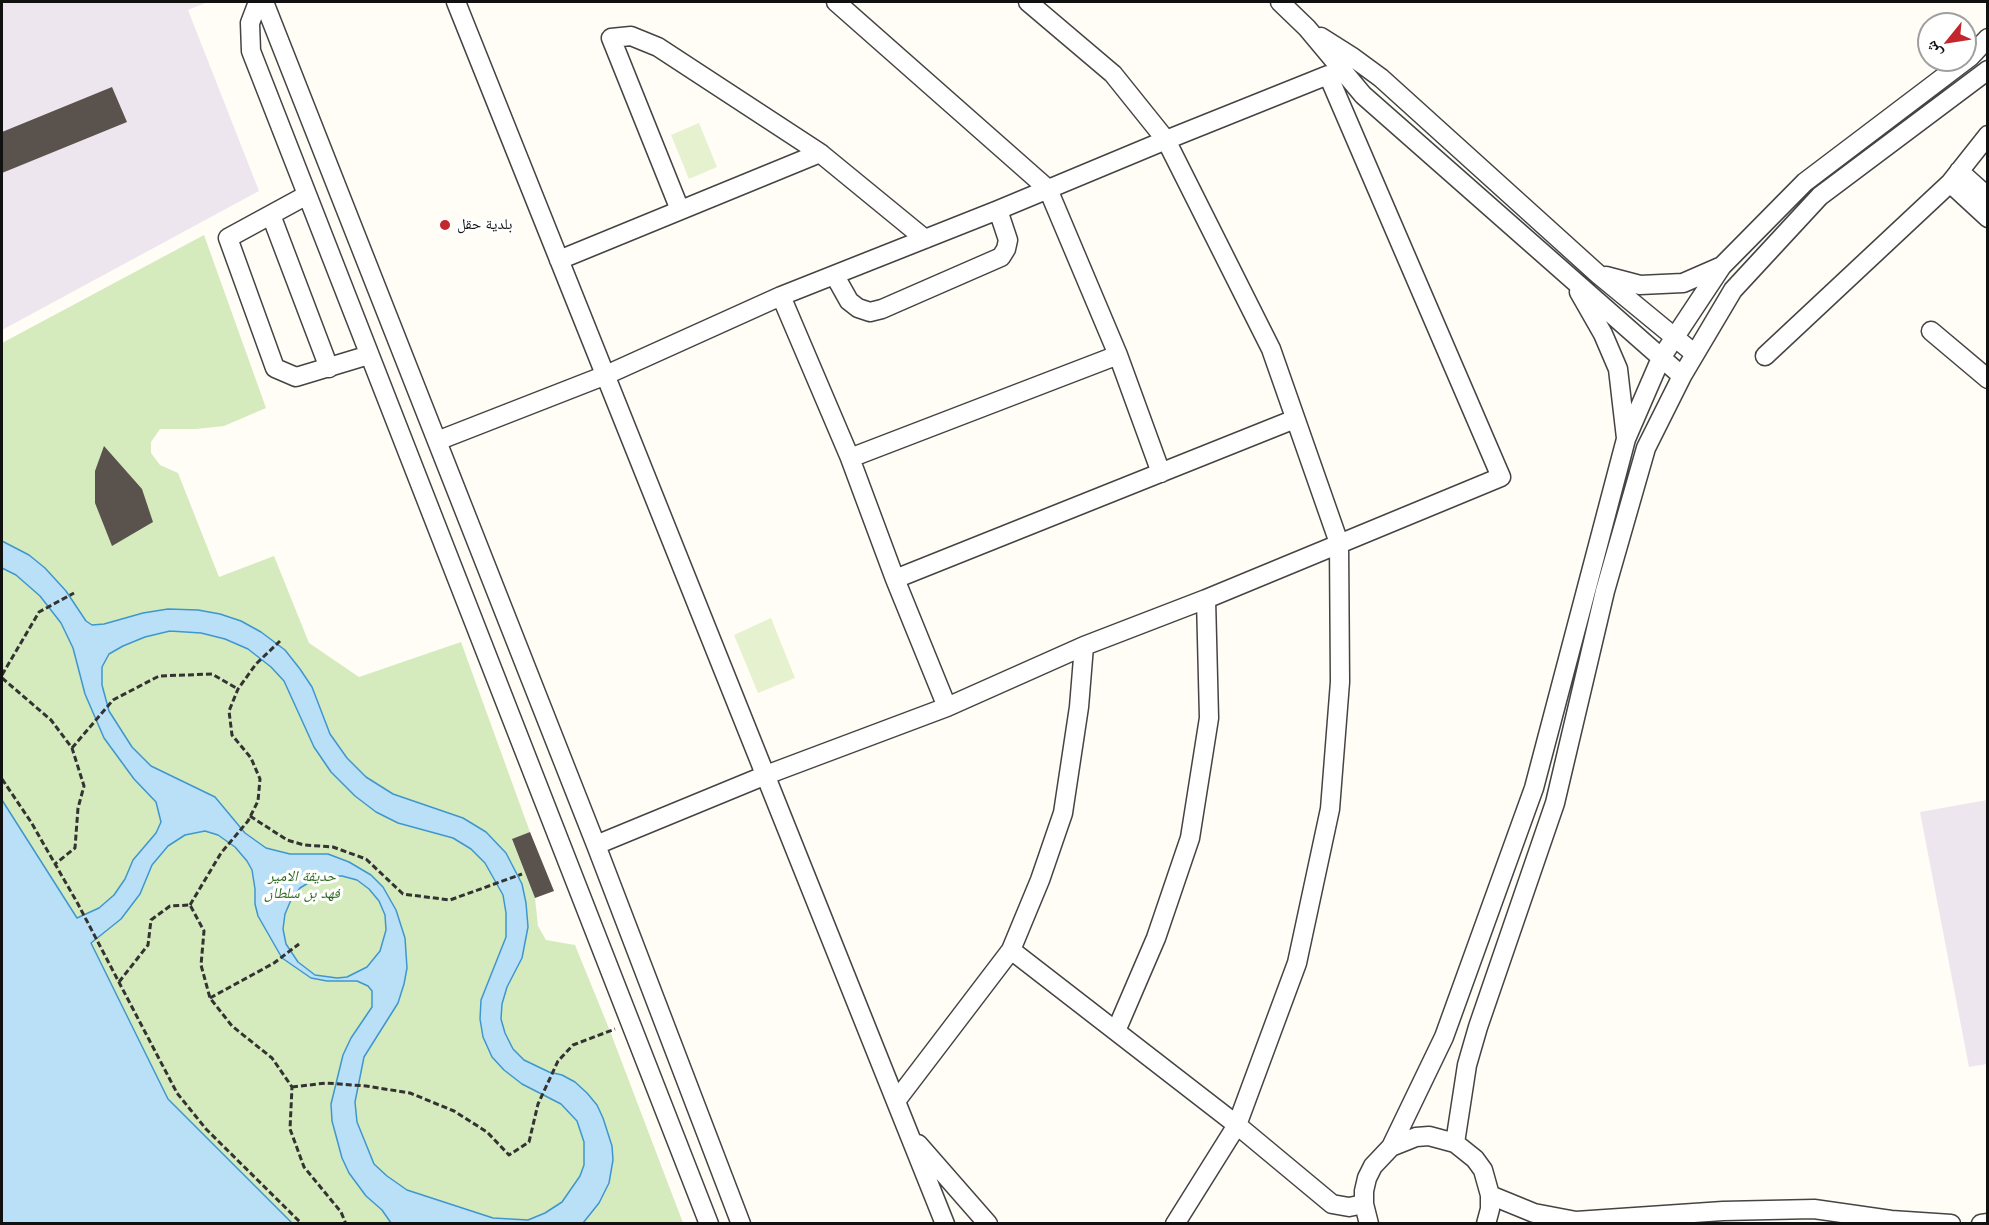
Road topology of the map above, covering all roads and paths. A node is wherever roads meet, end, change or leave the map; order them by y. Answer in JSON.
{"nodes":[{"id":1,"x":258,"y":2,"type":"edge"},
{"id":2,"x":264,"y":2,"type":"edge"},
{"id":3,"x":456,"y":2,"type":"edge"},
{"id":4,"x":836,"y":2,"type":"edge"},
{"id":5,"x":1028,"y":2,"type":"edge"},
{"id":6,"x":1280,"y":2,"type":"edge"},
{"id":7,"x":1307,"y":28,"type":"junction"},
{"id":8,"x":275,"y":31,"type":"junction"},
{"id":9,"x":1988,"y":38,"type":"edge"},
{"id":10,"x":251,"y":39,"type":"junction"},
{"id":11,"x":1369,"y":69,"type":"junction"},
{"id":12,"x":1988,"y":70,"type":"edge"},
{"id":13,"x":1335,"y":72,"type":"junction"},
{"id":14,"x":1355,"y":85,"type":"junction"},
{"id":15,"x":1988,"y":135,"type":"edge"},
{"id":16,"x":1166,"y":140,"type":"junction"},
{"id":17,"x":820,"y":153,"type":"junction"},
{"id":18,"x":1955,"y":177,"type":"junction"},
{"id":19,"x":1048,"y":189,"type":"junction"},
{"id":20,"x":307,"y":195,"type":"junction"},
{"id":21,"x":1988,"y":197,"type":"edge"},
{"id":22,"x":345,"y":208,"type":"junction"},
{"id":23,"x":681,"y":210,"type":"junction"},
{"id":24,"x":998,"y":210,"type":"junction"},
{"id":25,"x":271,"y":215,"type":"junction"},
{"id":26,"x":1988,"y":218,"type":"edge"},
{"id":27,"x":316,"y":219,"type":"junction"},
{"id":28,"x":925,"y":239,"type":"junction"},
{"id":29,"x":560,"y":260,"type":"junction"},
{"id":30,"x":1722,"y":266,"type":"junction"},
{"id":31,"x":1599,"y":274,"type":"junction"},
{"id":32,"x":835,"y":276,"type":"junction"},
{"id":33,"x":1571,"y":278,"type":"junction"},
{"id":34,"x":781,"y":296,"type":"junction"},
{"id":35,"x":1659,"y":323,"type":"junction"},
{"id":36,"x":1931,"y":331,"type":"dead end"},
{"id":37,"x":1675,"y":337,"type":"junction"},
{"id":38,"x":1643,"y":342,"type":"junction"},
{"id":39,"x":1695,"y":354,"type":"junction"},
{"id":40,"x":369,"y":355,"type":"junction"},
{"id":41,"x":1118,"y":355,"type":"junction"},
{"id":42,"x":1765,"y":357,"type":"dead end"},
{"id":43,"x":1661,"y":358,"type":"junction"},
{"id":44,"x":329,"y":368,"type":"junction"},
{"id":45,"x":606,"y":375,"type":"junction"},
{"id":46,"x":1682,"y":376,"type":"junction"},
{"id":47,"x":1988,"y":379,"type":"edge"},
{"id":48,"x":1295,"y":420,"type":"junction"},
{"id":49,"x":1626,"y":439,"type":"junction"},
{"id":50,"x":437,"y":441,"type":"junction"},
{"id":51,"x":850,"y":458,"type":"junction"},
{"id":52,"x":1161,"y":473,"type":"junction"},
{"id":53,"x":1339,"y":543,"type":"junction"},
{"id":54,"x":895,"y":579,"type":"junction"},
{"id":55,"x":74,"y":593,"type":"dead end"},
{"id":56,"x":1206,"y":599,"type":"junction"},
{"id":57,"x":280,"y":641,"type":"dead end"},
{"id":58,"x":1084,"y":645,"type":"junction"},
{"id":59,"x":2,"y":677,"type":"edge"},
{"id":60,"x":238,"y":688,"type":"junction"},
{"id":61,"x":947,"y":707,"type":"junction"},
{"id":62,"x":72,"y":748,"type":"junction"},
{"id":63,"x":766,"y":775,"type":"junction"},
{"id":64,"x":2,"y":779,"type":"edge"},
{"id":65,"x":250,"y":816,"type":"junction"},
{"id":66,"x":596,"y":845,"type":"junction"},
{"id":67,"x":55,"y":864,"type":"junction"},
{"id":68,"x":522,"y":874,"type":"dead end"},
{"id":69,"x":190,"y":905,"type":"junction"},
{"id":70,"x":299,"y":944,"type":"dead end"},
{"id":71,"x":1011,"y":950,"type":"junction"},
{"id":72,"x":119,"y":982,"type":"junction"},
{"id":73,"x":210,"y":998,"type":"junction"},
{"id":74,"x":631,"y":1024,"type":"junction"},
{"id":75,"x":1116,"y":1031,"type":"junction"},
{"id":76,"x":292,"y":1087,"type":"junction"},
{"id":77,"x":896,"y":1101,"type":"junction"},
{"id":78,"x":1237,"y":1125,"type":"junction"},
{"id":79,"x":909,"y":1133,"type":"junction"},
{"id":80,"x":1455,"y":1143,"type":"junction"},
{"id":81,"x":1391,"y":1147,"type":"junction"},
{"id":82,"x":1490,"y":1195,"type":"junction"},
{"id":83,"x":1365,"y":1217,"type":"edge"},
{"id":84,"x":1988,"y":1223,"type":"edge"},
{"id":85,"x":302,"y":1224,"type":"edge"},
{"id":86,"x":346,"y":1224,"type":"edge"},
{"id":87,"x":709,"y":1224,"type":"edge"},
{"id":88,"x":741,"y":1224,"type":"edge"},
{"id":89,"x":945,"y":1224,"type":"edge"},
{"id":90,"x":988,"y":1224,"type":"edge"},
{"id":91,"x":1175,"y":1224,"type":"edge"},
{"id":92,"x":1486,"y":1224,"type":"edge"},
{"id":93,"x":1951,"y":1224,"type":"edge"},
{"id":94,"x":1981,"y":1224,"type":"edge"}],
"edges":[{"from":1,"to":10,"type":"street"},
{"from":2,"to":8,"type":"street"},
{"from":3,"to":29,"type":"street"},
{"from":4,"to":19,"type":"street"},
{"from":5,"to":16,"type":"street"},
{"from":6,"to":7,"type":"street"},
{"from":7,"to":11,"type":"street"},
{"from":7,"to":13,"type":"street"},
{"from":8,"to":10,"type":"street"},
{"from":8,"to":22,"type":"street"},
{"from":9,"to":30,"type":"street"},
{"from":10,"to":20,"type":"street"},
{"from":11,"to":14,"type":"street"},
{"from":11,"to":31,"type":"street"},
{"from":12,"to":39,"type":"street"},
{"from":13,"to":14,"type":"street"},
{"from":13,"to":16,"type":"street"},
{"from":13,"to":53,"type":"street"},
{"from":14,"to":33,"type":"street"},
{"from":15,"to":18,"type":"street"},
{"from":16,"to":19,"type":"street"},
{"from":16,"to":48,"type":"street"},
{"from":17,"to":23,"type":"street"},
{"from":17,"to":23,"type":"street"},
{"from":17,"to":28,"type":"street"},
{"from":18,"to":21,"type":"street"},
{"from":18,"to":26,"type":"street"},
{"from":18,"to":42,"type":"street"},
{"from":19,"to":24,"type":"street"},
{"from":19,"to":41,"type":"street"},
{"from":20,"to":25,"type":"street"},
{"from":20,"to":27,"type":"street"},
{"from":22,"to":27,"type":"street"},
{"from":22,"to":50,"type":"street"},
{"from":23,"to":29,"type":"street"},
{"from":24,"to":28,"type":"street"},
{"from":24,"to":32,"type":"street"},
{"from":25,"to":44,"type":"street"},
{"from":25,"to":44,"type":"street"},
{"from":27,"to":40,"type":"street"},
{"from":28,"to":32,"type":"street"},
{"from":29,"to":45,"type":"street"},
{"from":30,"to":31,"type":"street"},
{"from":30,"to":37,"type":"street"},
{"from":31,"to":35,"type":"street"},
{"from":32,"to":34,"type":"street"},
{"from":33,"to":38,"type":"street"},
{"from":33,"to":49,"type":"street"},
{"from":34,"to":45,"type":"street"},
{"from":34,"to":51,"type":"street"},
{"from":35,"to":37,"type":"street"},
{"from":35,"to":38,"type":"street"},
{"from":36,"to":47,"type":"street"},
{"from":37,"to":39,"type":"street"},
{"from":37,"to":43,"type":"street"},
{"from":38,"to":43,"type":"street"},
{"from":39,"to":46,"type":"street"},
{"from":40,"to":44,"type":"street"},
{"from":40,"to":74,"type":"street"},
{"from":41,"to":51,"type":"street"},
{"from":41,"to":52,"type":"street"},
{"from":43,"to":46,"type":"street"},
{"from":43,"to":49,"type":"street"},
{"from":45,"to":50,"type":"street"},
{"from":45,"to":63,"type":"street"},
{"from":46,"to":80,"type":"street"},
{"from":48,"to":52,"type":"street"},
{"from":48,"to":53,"type":"street"},
{"from":49,"to":81,"type":"street"},
{"from":50,"to":66,"type":"street"},
{"from":51,"to":54,"type":"street"},
{"from":52,"to":54,"type":"street"},
{"from":53,"to":56,"type":"street"},
{"from":53,"to":78,"type":"street"},
{"from":54,"to":61,"type":"street"},
{"from":55,"to":59,"type":"path"},
{"from":56,"to":58,"type":"street"},
{"from":56,"to":75,"type":"street"},
{"from":57,"to":60,"type":"path"},
{"from":58,"to":61,"type":"street"},
{"from":58,"to":71,"type":"street"},
{"from":59,"to":62,"type":"path"},
{"from":60,"to":62,"type":"path"},
{"from":60,"to":65,"type":"path"},
{"from":61,"to":63,"type":"street"},
{"from":62,"to":67,"type":"path"},
{"from":63,"to":66,"type":"street"},
{"from":63,"to":77,"type":"street"},
{"from":64,"to":67,"type":"path"},
{"from":65,"to":68,"type":"path"},
{"from":65,"to":69,"type":"path"},
{"from":66,"to":88,"type":"street"},
{"from":67,"to":72,"type":"path"},
{"from":69,"to":72,"type":"path"},
{"from":69,"to":73,"type":"path"},
{"from":70,"to":73,"type":"path"},
{"from":71,"to":75,"type":"street"},
{"from":71,"to":77,"type":"street"},
{"from":72,"to":85,"type":"path"},
{"from":73,"to":76,"type":"path"},
{"from":74,"to":76,"type":"path"},
{"from":74,"to":87,"type":"street"},
{"from":75,"to":78,"type":"street"},
{"from":76,"to":86,"type":"path"},
{"from":77,"to":79,"type":"street"},
{"from":78,"to":83,"type":"street"},
{"from":78,"to":91,"type":"street"},
{"from":79,"to":89,"type":"street"},
{"from":79,"to":90,"type":"street"},
{"from":80,"to":81,"type":"street"},
{"from":80,"to":82,"type":"street"},
{"from":81,"to":83,"type":"street"},
{"from":82,"to":92,"type":"street"},
{"from":82,"to":93,"type":"street"},
{"from":84,"to":94,"type":"street"}]}
